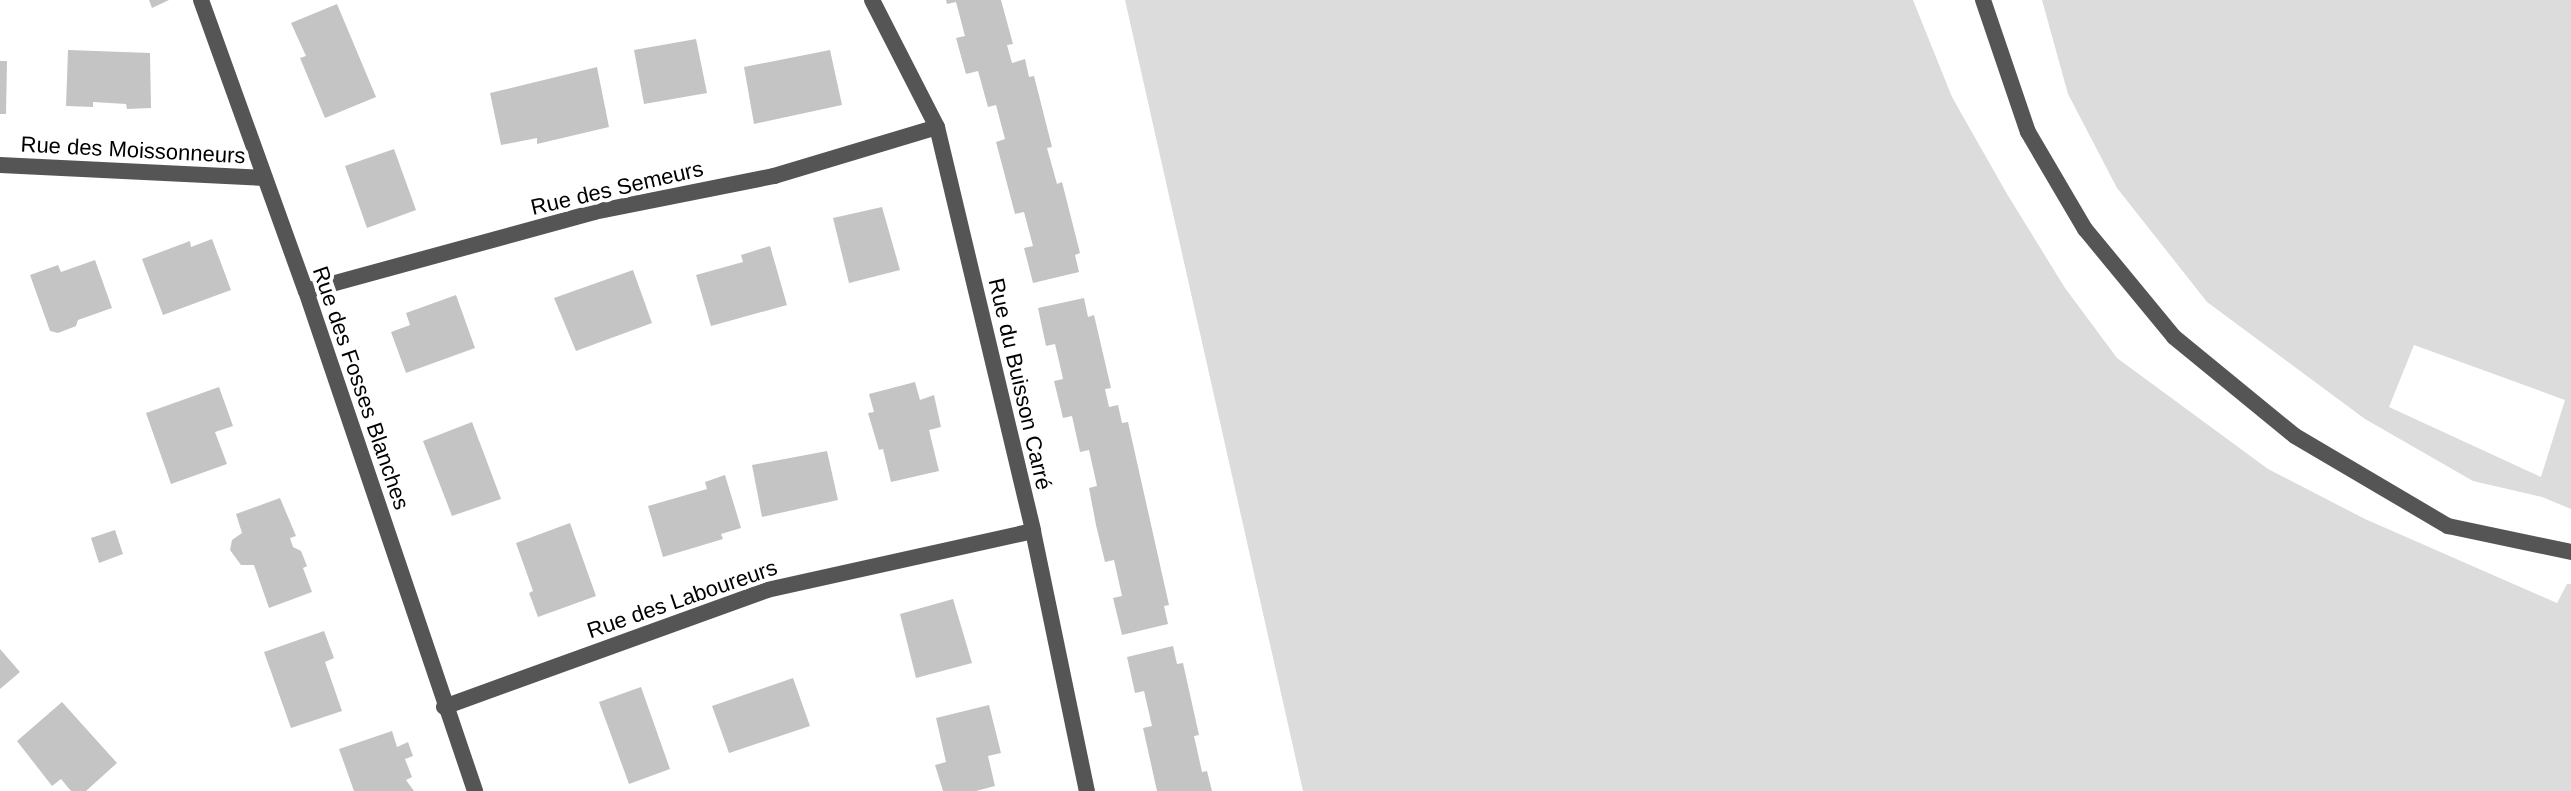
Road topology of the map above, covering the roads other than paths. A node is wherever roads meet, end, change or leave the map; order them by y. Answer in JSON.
{"nodes":[{"id":1,"x":201,"y":0,"type":"edge"},
{"id":2,"x":872,"y":0,"type":"edge"},
{"id":3,"x":1983,"y":0,"type":"edge"},
{"id":4,"x":937,"y":127,"type":"junction"},
{"id":5,"x":0,"y":165,"type":"edge"},
{"id":6,"x":265,"y":178,"type":"junction"},
{"id":7,"x":306,"y":291,"type":"junction"},
{"id":8,"x":1033,"y":531,"type":"junction"},
{"id":9,"x":2571,"y":552,"type":"edge"},
{"id":10,"x":444,"y":707,"type":"junction"},
{"id":11,"x":475,"y":791,"type":"edge"},
{"id":12,"x":1087,"y":791,"type":"edge"}],
"edges":[{"from":1,"to":6,"type":"street","name":"Rue des Fosses Blanches"},
{"from":2,"to":4,"type":"street","name":"Rue du Buisson Carré"},
{"from":3,"to":9,"type":"street"},
{"from":4,"to":7,"type":"street","name":"Rue des Semeurs"},
{"from":4,"to":8,"type":"street","name":"Rue du Buisson Carré"},
{"from":5,"to":6,"type":"street","name":"Rue des Moissonneurs"},
{"from":6,"to":7,"type":"street","name":"Rue des Fosses Blanches"},
{"from":7,"to":10,"type":"street","name":"Rue des Fosses Blanches"},
{"from":8,"to":10,"type":"street","name":"Rue des Laboureurs"},
{"from":8,"to":12,"type":"street","name":"Rue du Buisson Carré"},
{"from":10,"to":11,"type":"street","name":"Rue des Fosses Blanches"}]}
